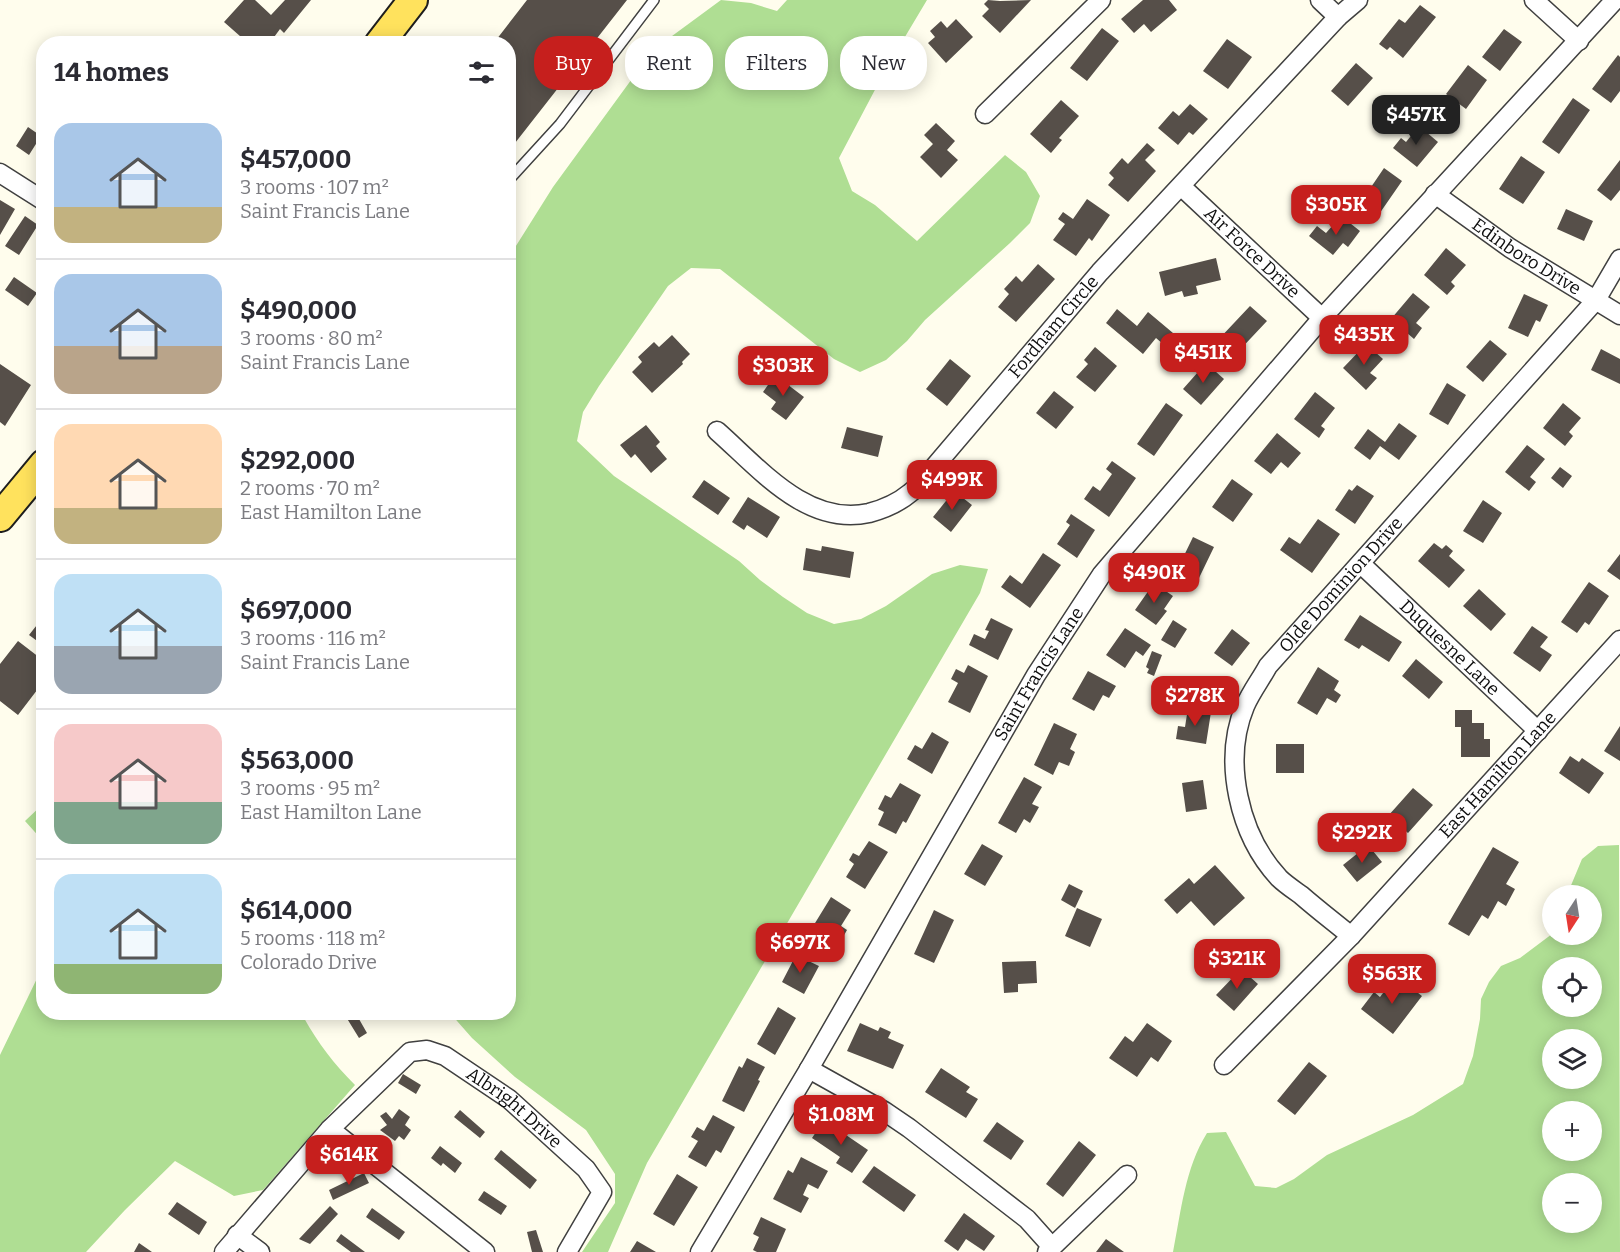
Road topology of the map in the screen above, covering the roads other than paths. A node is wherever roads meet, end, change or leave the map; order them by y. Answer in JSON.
{"nodes":[{"id":1,"x":413,"y":0,"type":"edge"},
{"id":2,"x":654,"y":0,"type":"edge"},
{"id":3,"x":1101,"y":0,"type":"edge"},
{"id":4,"x":1320,"y":0,"type":"edge"},
{"id":5,"x":1358,"y":0,"type":"edge"},
{"id":6,"x":1534,"y":0,"type":"edge"},
{"id":7,"x":1615,"y":0,"type":"edge"},
{"id":8,"x":1338,"y":17,"type":"junction"},
{"id":9,"x":385,"y":36,"type":"edge"},
{"id":10,"x":1579,"y":41,"type":"junction"},
{"id":11,"x":985,"y":114,"type":"dead end"},
{"id":12,"x":0,"y":172,"type":"edge"},
{"id":13,"x":516,"y":172,"type":"edge"},
{"id":14,"x":1182,"y":186,"type":"junction"},
{"id":15,"x":1435,"y":194,"type":"junction"},
{"id":16,"x":36,"y":196,"type":"edge"},
{"id":17,"x":1620,"y":259,"type":"edge"},
{"id":18,"x":1596,"y":300,"type":"junction"},
{"id":19,"x":1620,"y":315,"type":"edge"},
{"id":20,"x":1322,"y":318,"type":"junction"},
{"id":21,"x":717,"y":431,"type":"dead end"},
{"id":22,"x":36,"y":474,"type":"edge"},
{"id":23,"x":0,"y":517,"type":"edge"},
{"id":24,"x":1361,"y":564,"type":"junction"},
{"id":25,"x":1620,"y":640,"type":"edge"},
{"id":26,"x":1538,"y":731,"type":"junction"},
{"id":27,"x":1351,"y":936,"type":"junction"},
{"id":28,"x":1224,"y":1065,"type":"dead end"},
{"id":29,"x":809,"y":1068,"type":"junction"},
{"id":30,"x":330,"y":1129,"type":"junction"},
{"id":31,"x":1127,"y":1175,"type":"dead end"},
{"id":32,"x":237,"y":1235,"type":"junction"},
{"id":33,"x":1049,"y":1249,"type":"edge"},
{"id":34,"x":224,"y":1252,"type":"edge"},
{"id":35,"x":260,"y":1252,"type":"edge"},
{"id":36,"x":485,"y":1252,"type":"edge"},
{"id":37,"x":567,"y":1252,"type":"edge"},
{"id":38,"x":700,"y":1252,"type":"edge"}],
"edges":[{"from":1,"to":9,"type":"main road"},
{"from":2,"to":13,"type":"lane"},
{"from":3,"to":11,"type":"street"},
{"from":4,"to":8,"type":"street"},
{"from":5,"to":8,"type":"street","name":"Fordham Circle"},
{"from":6,"to":10,"type":"street"},
{"from":7,"to":10,"type":"street","name":"Saint Francis Lane"},
{"from":8,"to":14,"type":"street","name":"Fordham Circle"},
{"from":10,"to":15,"type":"street","name":"Saint Francis Lane"},
{"from":12,"to":16,"type":"street"},
{"from":14,"to":20,"type":"street","name":"Air Force Drive"},
{"from":14,"to":21,"type":"street","name":"Fordham Circle"},
{"from":15,"to":18,"type":"street","name":"Edinboro Drive"},
{"from":15,"to":20,"type":"street","name":"Saint Francis Lane"},
{"from":17,"to":18,"type":"street","name":"Olde Dominion Drive"},
{"from":18,"to":19,"type":"street","name":"Edinboro Drive"},
{"from":18,"to":24,"type":"street","name":"Olde Dominion Drive"},
{"from":20,"to":29,"type":"street","name":"Saint Francis Lane"},
{"from":22,"to":23,"type":"main road"},
{"from":24,"to":26,"type":"street","name":"Duquesne Lane"},
{"from":24,"to":27,"type":"street","name":"Olde Dominion Drive"},
{"from":25,"to":26,"type":"street","name":"East Hamilton Lane"},
{"from":26,"to":27,"type":"street","name":"East Hamilton Lane"},
{"from":27,"to":28,"type":"street","name":"East Hamilton Lane"},
{"from":29,"to":33,"type":"street"},
{"from":29,"to":38,"type":"street","name":"Saint Francis Lane"},
{"from":30,"to":32,"type":"street"},
{"from":30,"to":36,"type":"street"},
{"from":30,"to":37,"type":"street","name":"Albright Drive"},
{"from":31,"to":33,"type":"street"},
{"from":32,"to":34,"type":"street"},
{"from":32,"to":35,"type":"street"}]}
